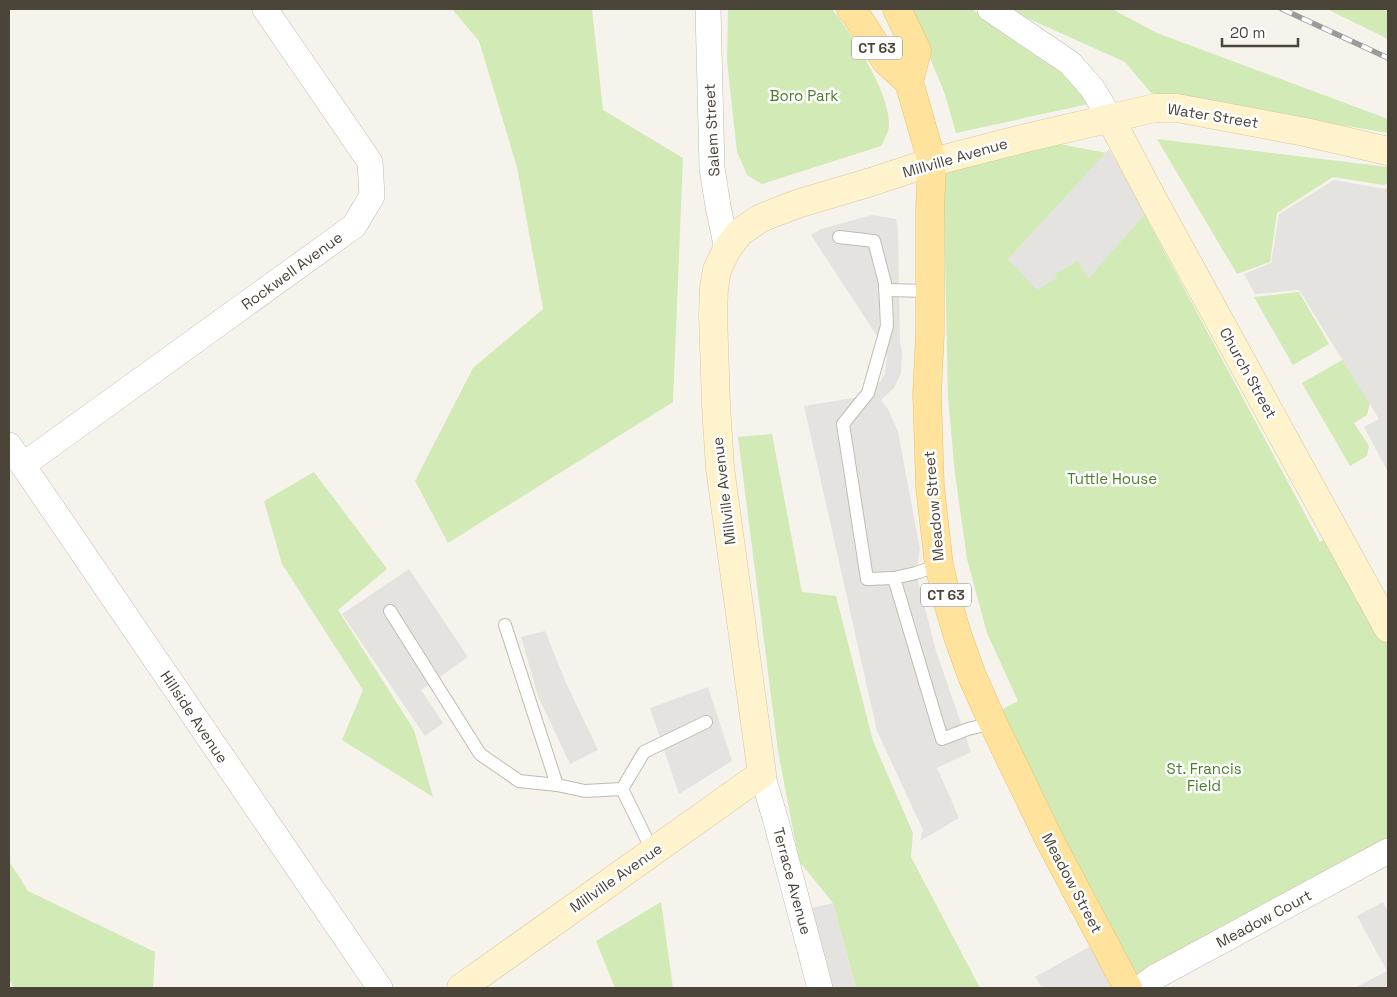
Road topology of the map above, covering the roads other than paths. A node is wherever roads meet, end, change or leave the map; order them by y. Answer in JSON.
{"nodes":[{"id":1,"x":265,"y":9,"type":"edge"},
{"id":2,"x":708,"y":9,"type":"edge"},
{"id":3,"x":850,"y":9,"type":"edge"},
{"id":4,"x":897,"y":9,"type":"edge"},
{"id":5,"x":990,"y":9,"type":"edge"},
{"id":6,"x":909,"y":82,"type":"junction"},
{"id":7,"x":1110,"y":118,"type":"junction"},
{"id":8,"x":1388,"y":151,"type":"edge"},
{"id":9,"x":932,"y":162,"type":"junction"},
{"id":10,"x":839,"y":237,"type":"dead end"},
{"id":11,"x":727,"y":249,"type":"junction"},
{"id":12,"x":885,"y":290,"type":"junction"},
{"id":13,"x":930,"y":291,"type":"junction"},
{"id":14,"x":9,"y":445,"type":"edge"},
{"id":15,"x":23,"y":465,"type":"junction"},
{"id":16,"x":939,"y":565,"type":"junction"},
{"id":17,"x":894,"y":578,"type":"junction"},
{"id":18,"x":390,"y":612,"type":"dead end"},
{"id":19,"x":505,"y":625,"type":"dead end"},
{"id":20,"x":1388,"y":628,"type":"edge"},
{"id":21,"x":706,"y":722,"type":"dead end"},
{"id":22,"x":993,"y":723,"type":"junction"},
{"id":23,"x":762,"y":774,"type":"junction"},
{"id":24,"x":557,"y":785,"type":"junction"},
{"id":25,"x":622,"y":789,"type":"junction"},
{"id":26,"x":1388,"y":851,"type":"edge"},
{"id":27,"x":653,"y":852,"type":"junction"},
{"id":28,"x":380,"y":988,"type":"edge"},
{"id":29,"x":461,"y":988,"type":"edge"},
{"id":30,"x":820,"y":988,"type":"edge"},
{"id":31,"x":1128,"y":988,"type":"edge"},
{"id":32,"x":1140,"y":988,"type":"edge"}],
"edges":[{"from":1,"to":15,"type":"street","name":"Rockwell Avenue"},
{"from":2,"to":11,"type":"street","name":"Salem Street"},
{"from":3,"to":6,"type":"main road","number":"CT 63"},
{"from":4,"to":6,"type":"main road"},
{"from":5,"to":7,"type":"street"},
{"from":6,"to":9,"type":"main road","number":"CT 63"},
{"from":7,"to":8,"type":"street","name":"Water Street"},
{"from":7,"to":9,"type":"street","name":"Millville Avenue"},
{"from":7,"to":20,"type":"street","name":"Church Street"},
{"from":9,"to":11,"type":"street","name":"Millville Avenue"},
{"from":9,"to":13,"type":"main road","name":"Meadow Street","number":"CT 63"},
{"from":10,"to":12,"type":"lane"},
{"from":11,"to":23,"type":"street","name":"Millville Avenue"},
{"from":12,"to":13,"type":"lane"},
{"from":12,"to":17,"type":"lane"},
{"from":13,"to":16,"type":"main road","name":"Meadow Street","number":"CT 63"},
{"from":14,"to":15,"type":"street","name":"Hillside Avenue"},
{"from":15,"to":28,"type":"street","name":"Hillside Avenue"},
{"from":16,"to":17,"type":"lane"},
{"from":16,"to":22,"type":"main road","name":"Meadow Street","number":"CT 63"},
{"from":17,"to":22,"type":"lane"},
{"from":18,"to":24,"type":"lane"},
{"from":19,"to":24,"type":"lane"},
{"from":21,"to":25,"type":"lane"},
{"from":22,"to":31,"type":"main road","name":"Meadow Street","number":"CT 63"},
{"from":23,"to":27,"type":"street","name":"Millville Avenue"},
{"from":23,"to":30,"type":"street","name":"Terrace Avenue"},
{"from":24,"to":25,"type":"lane"},
{"from":25,"to":27,"type":"lane"},
{"from":26,"to":32,"type":"street","name":"Meadow Court"},
{"from":27,"to":29,"type":"street","name":"Millville Avenue"}]}
